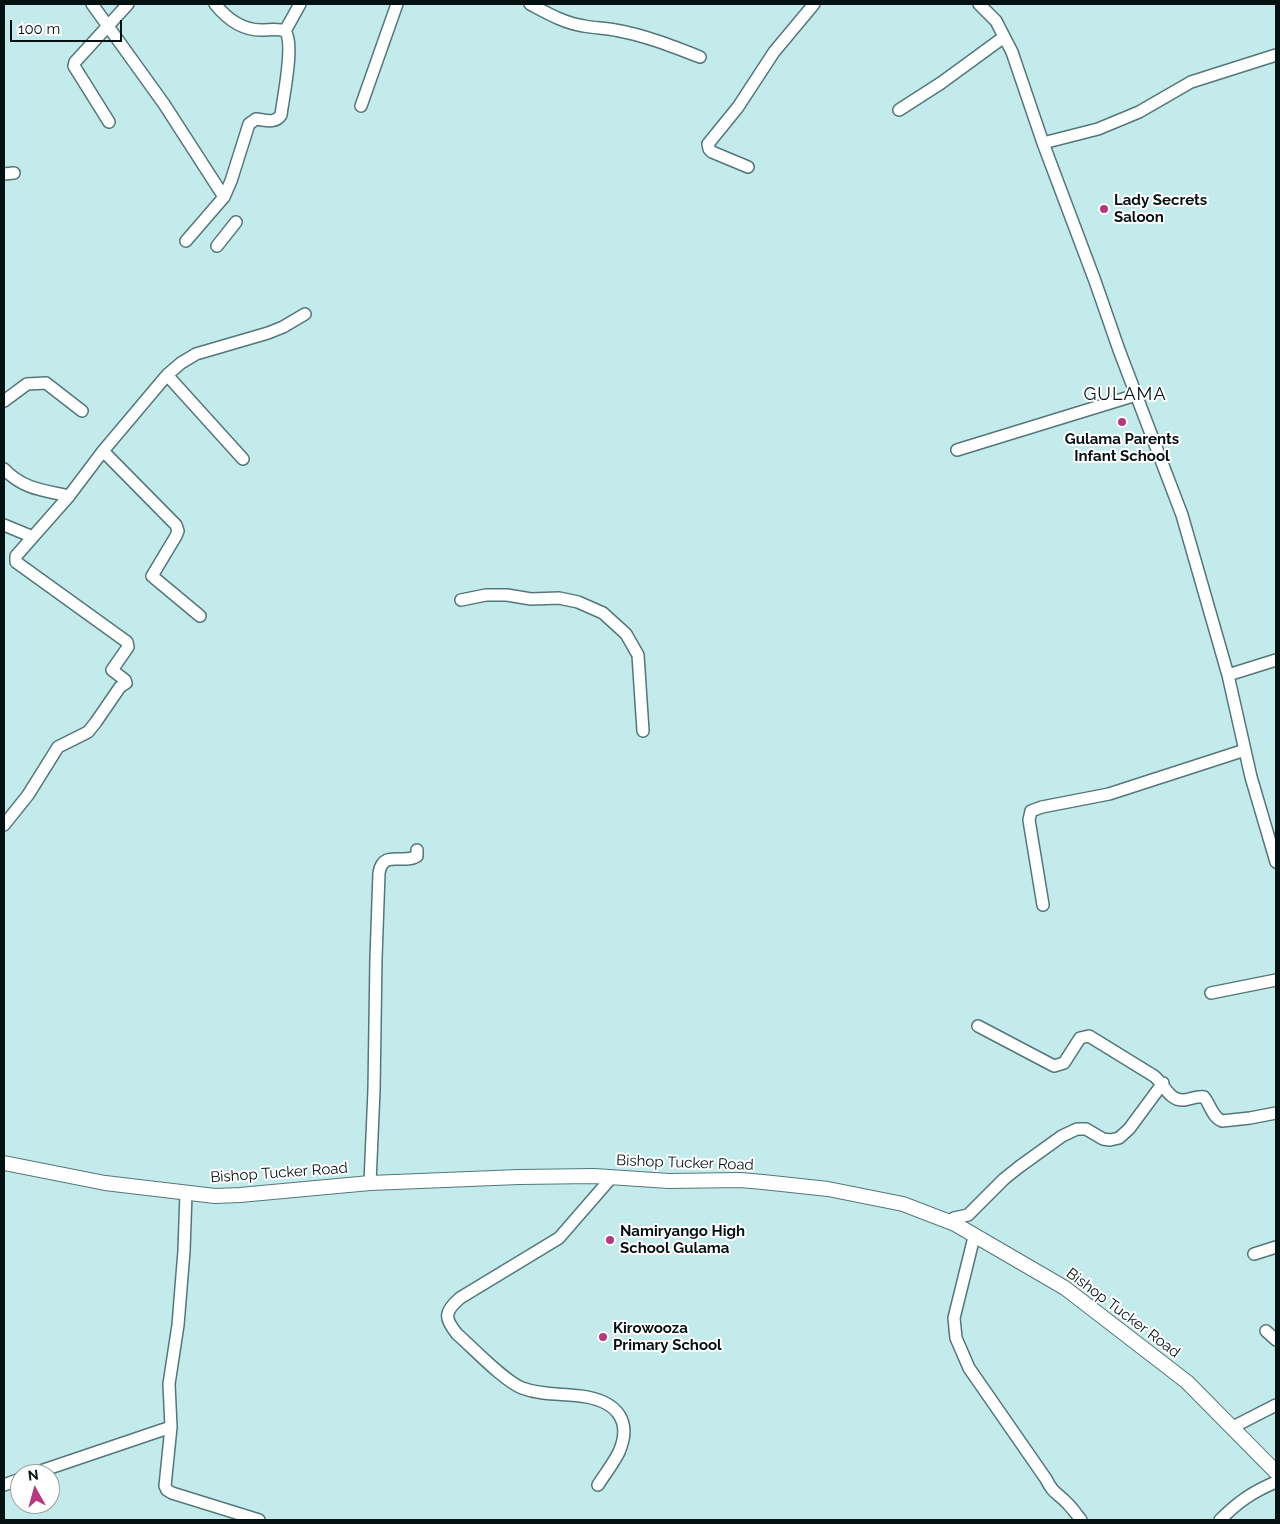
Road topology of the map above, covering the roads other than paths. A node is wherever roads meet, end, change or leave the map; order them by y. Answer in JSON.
{"nodes":[{"id":1,"x":92,"y":4,"type":"edge"},
{"id":2,"x":128,"y":4,"type":"edge"},
{"id":3,"x":215,"y":4,"type":"edge"},
{"id":4,"x":300,"y":4,"type":"edge"},
{"id":5,"x":397,"y":4,"type":"edge"},
{"id":6,"x":530,"y":4,"type":"edge"},
{"id":7,"x":814,"y":4,"type":"edge"},
{"id":8,"x":979,"y":4,"type":"edge"},
{"id":9,"x":108,"y":27,"type":"junction"},
{"id":10,"x":285,"y":31,"type":"junction"},
{"id":11,"x":1004,"y":37,"type":"junction"},
{"id":12,"x":1276,"y":55,"type":"edge"},
{"id":13,"x":700,"y":57,"type":"dead end"},
{"id":14,"x":361,"y":106,"type":"dead end"},
{"id":15,"x":899,"y":110,"type":"dead end"},
{"id":16,"x":109,"y":122,"type":"dead end"},
{"id":17,"x":1043,"y":142,"type":"junction"},
{"id":18,"x":748,"y":167,"type":"dead end"},
{"id":19,"x":224,"y":197,"type":"junction"},
{"id":20,"x":236,"y":222,"type":"dead end"},
{"id":21,"x":186,"y":242,"type":"dead end"},
{"id":22,"x":217,"y":246,"type":"dead end"},
{"id":23,"x":305,"y":314,"type":"dead end"},
{"id":24,"x":166,"y":374,"type":"junction"},
{"id":25,"x":1136,"y":395,"type":"junction"},
{"id":26,"x":4,"y":401,"type":"edge"},
{"id":27,"x":82,"y":411,"type":"dead end"},
{"id":28,"x":957,"y":450,"type":"dead end"},
{"id":29,"x":103,"y":451,"type":"junction"},
{"id":30,"x":243,"y":459,"type":"dead end"},
{"id":31,"x":4,"y":469,"type":"edge"},
{"id":32,"x":69,"y":496,"type":"junction"},
{"id":33,"x":4,"y":525,"type":"edge"},
{"id":34,"x":33,"y":537,"type":"junction"},
{"id":35,"x":461,"y":600,"type":"dead end"},
{"id":36,"x":200,"y":616,"type":"dead end"},
{"id":37,"x":1276,"y":660,"type":"edge"},
{"id":38,"x":1228,"y":675,"type":"junction"},
{"id":39,"x":643,"y":731,"type":"dead end"},
{"id":40,"x":1244,"y":750,"type":"junction"},
{"id":41,"x":4,"y":825,"type":"edge"},
{"id":42,"x":417,"y":850,"type":"dead end"},
{"id":43,"x":1276,"y":862,"type":"edge"},
{"id":44,"x":1042,"y":905,"type":"dead end"},
{"id":45,"x":1276,"y":980,"type":"edge"},
{"id":46,"x":1211,"y":993,"type":"dead end"},
{"id":47,"x":978,"y":1026,"type":"dead end"},
{"id":48,"x":1163,"y":1083,"type":"junction"},
{"id":49,"x":1276,"y":1112,"type":"edge"},
{"id":50,"x":4,"y":1163,"type":"edge"},
{"id":51,"x":612,"y":1177,"type":"junction"},
{"id":52,"x":370,"y":1183,"type":"junction"},
{"id":53,"x":186,"y":1193,"type":"junction"},
{"id":54,"x":954,"y":1218,"type":"dead end"},
{"id":55,"x":974,"y":1236,"type":"junction"},
{"id":56,"x":1276,"y":1247,"type":"edge"},
{"id":57,"x":1254,"y":1254,"type":"dead end"},
{"id":58,"x":1266,"y":1331,"type":"dead end"},
{"id":59,"x":1276,"y":1340,"type":"edge"},
{"id":60,"x":1276,"y":1405,"type":"edge"},
{"id":61,"x":1233,"y":1427,"type":"junction"},
{"id":62,"x":171,"y":1428,"type":"junction"},
{"id":63,"x":60,"y":1465,"type":"edge"},
{"id":64,"x":1276,"y":1472,"type":"edge"},
{"id":65,"x":1276,"y":1482,"type":"edge"},
{"id":66,"x":598,"y":1485,"type":"dead end"},
{"id":67,"x":259,"y":1520,"type":"edge"},
{"id":68,"x":1082,"y":1520,"type":"edge"},
{"id":69,"x":1220,"y":1520,"type":"edge"}],
"edges":[{"from":1,"to":9,"type":"street"},
{"from":2,"to":9,"type":"street"},
{"from":3,"to":10,"type":"street"},
{"from":4,"to":10,"type":"street"},
{"from":5,"to":14,"type":"street"},
{"from":6,"to":13,"type":"street"},
{"from":7,"to":18,"type":"street"},
{"from":8,"to":11,"type":"street"},
{"from":9,"to":16,"type":"street"},
{"from":9,"to":19,"type":"street"},
{"from":10,"to":19,"type":"street"},
{"from":11,"to":15,"type":"street"},
{"from":11,"to":17,"type":"street"},
{"from":12,"to":17,"type":"street"},
{"from":17,"to":25,"type":"street"},
{"from":19,"to":21,"type":"street"},
{"from":20,"to":22,"type":"street"},
{"from":23,"to":24,"type":"street"},
{"from":24,"to":29,"type":"street"},
{"from":24,"to":30,"type":"street"},
{"from":25,"to":28,"type":"street"},
{"from":25,"to":38,"type":"street"},
{"from":26,"to":27,"type":"street"},
{"from":29,"to":32,"type":"street"},
{"from":29,"to":36,"type":"street"},
{"from":31,"to":32,"type":"street"},
{"from":32,"to":34,"type":"street"},
{"from":33,"to":34,"type":"street"},
{"from":34,"to":41,"type":"street"},
{"from":35,"to":39,"type":"street"},
{"from":37,"to":38,"type":"street"},
{"from":38,"to":40,"type":"street"},
{"from":40,"to":43,"type":"street"},
{"from":40,"to":44,"type":"street"},
{"from":42,"to":52,"type":"street"},
{"from":45,"to":46,"type":"street"},
{"from":47,"to":48,"type":"street"},
{"from":48,"to":49,"type":"street"},
{"from":48,"to":54,"type":"street"},
{"from":50,"to":53,"type":"main road","name":"Bishop Tucker Road"},
{"from":51,"to":52,"type":"main road","name":"Bishop Tucker Road"},
{"from":51,"to":55,"type":"main road","name":"Bishop Tucker Road"},
{"from":51,"to":66,"type":"street"},
{"from":52,"to":53,"type":"main road","name":"Bishop Tucker Road"},
{"from":53,"to":62,"type":"street"},
{"from":55,"to":61,"type":"main road","name":"Bishop Tucker Road"},
{"from":55,"to":68,"type":"street"},
{"from":56,"to":57,"type":"street"},
{"from":58,"to":59,"type":"street"},
{"from":60,"to":61,"type":"street"},
{"from":61,"to":64,"type":"main road","name":"Bishop Tucker Road"},
{"from":62,"to":63,"type":"street"},
{"from":62,"to":67,"type":"street"},
{"from":65,"to":69,"type":"street"}]}
